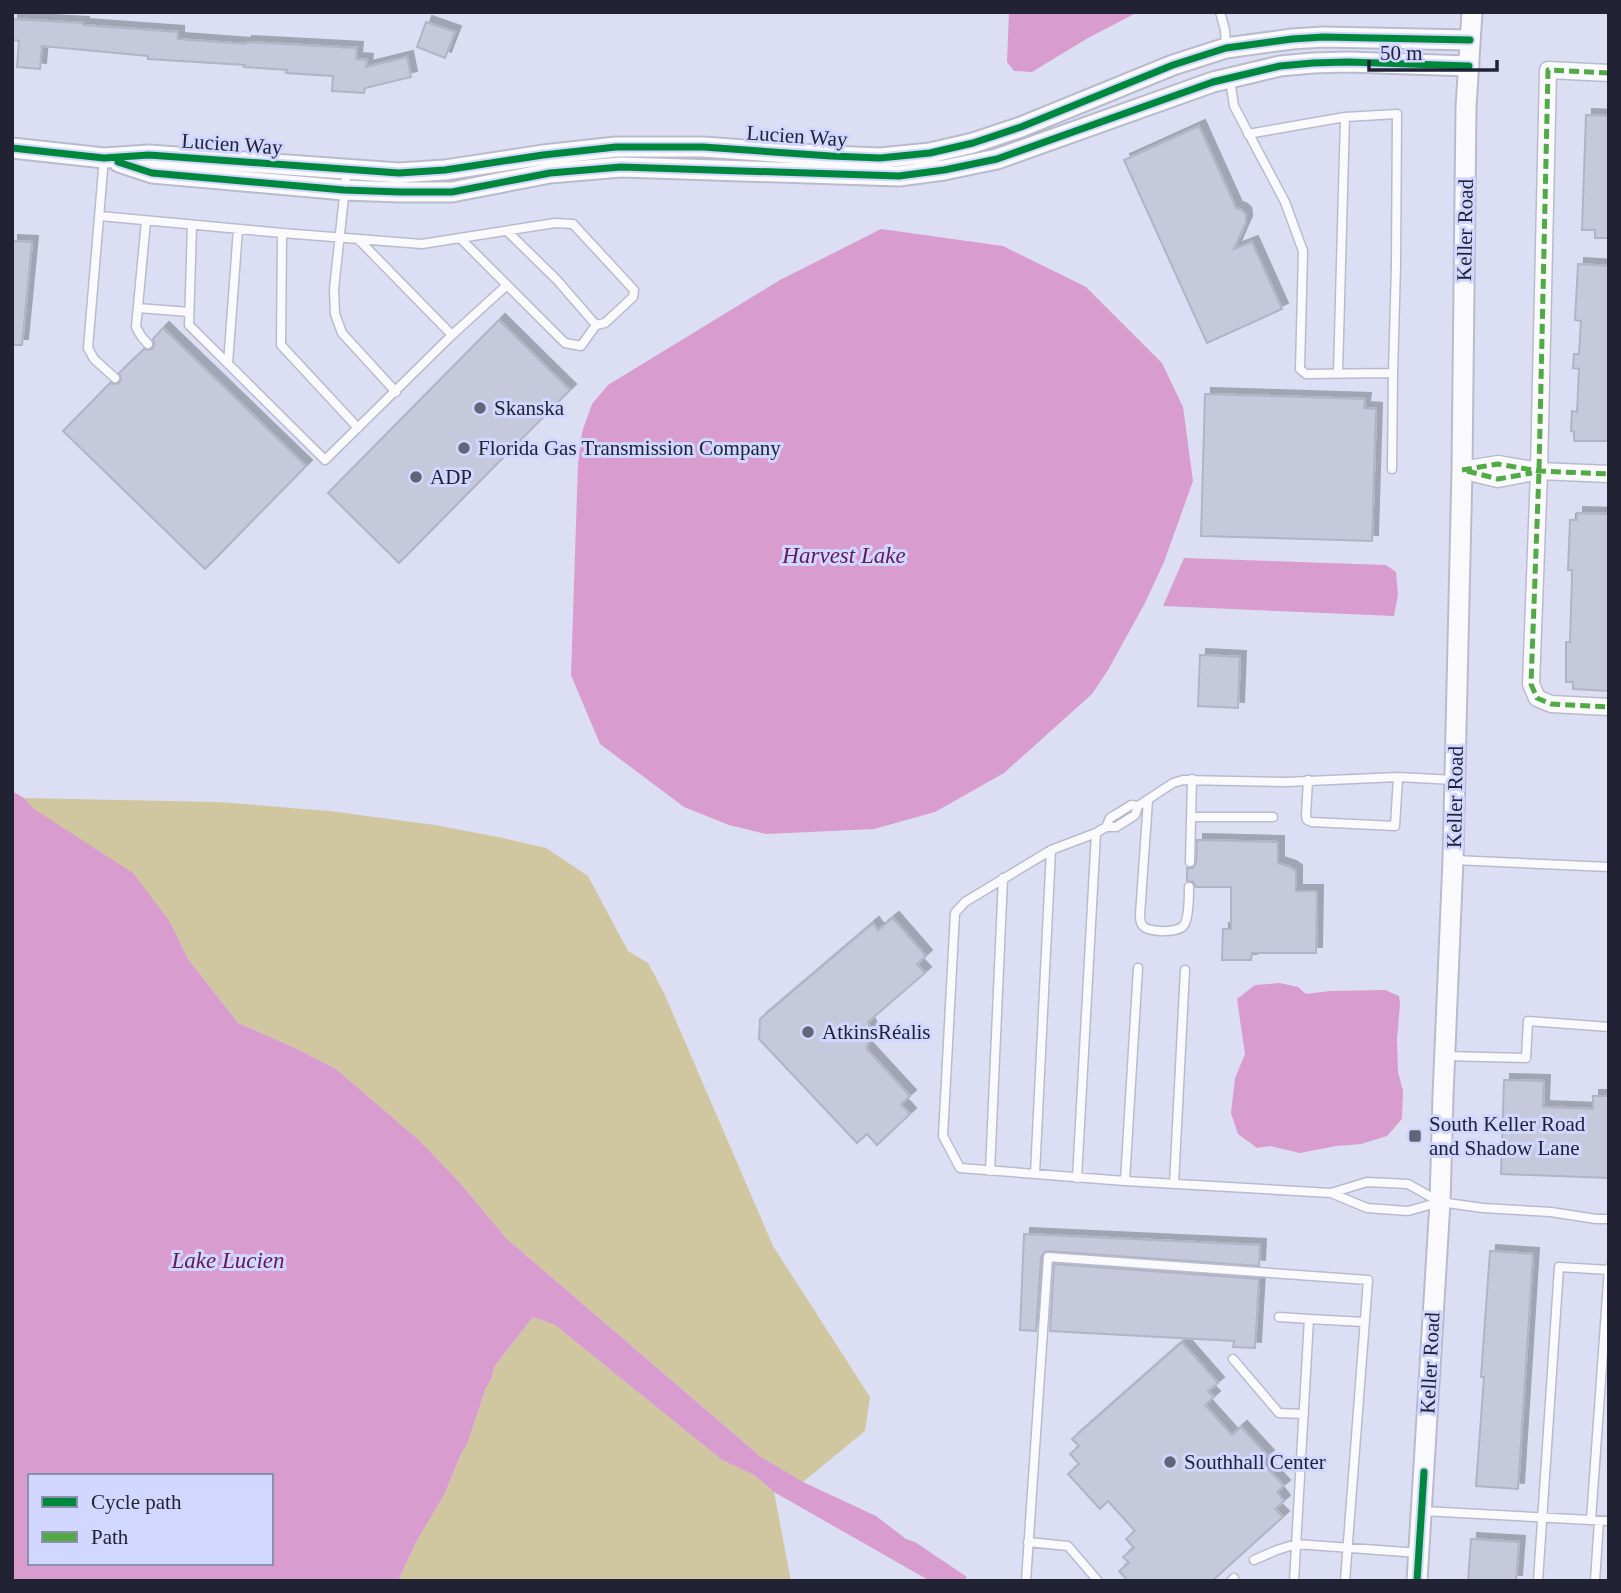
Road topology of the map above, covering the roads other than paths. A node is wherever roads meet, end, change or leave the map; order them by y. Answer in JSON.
{"nodes":[{"id":1,"x":1220,"y":12,"type":"edge"},
{"id":2,"x":1472,"y":12,"type":"edge"},
{"id":3,"x":1470,"y":40,"type":"junction"},
{"id":4,"x":1226,"y":48,"type":"junction"},
{"id":5,"x":1469,"y":66,"type":"junction"},
{"id":6,"x":1609,"y":73,"type":"edge"},
{"id":7,"x":1230,"y":77,"type":"junction"},
{"id":8,"x":1345,"y":117,"type":"junction"},
{"id":9,"x":1248,"y":134,"type":"junction"},
{"id":10,"x":12,"y":148,"type":"edge"},
{"id":11,"x":104,"y":158,"type":"junction"},
{"id":12,"x":347,"y":169,"type":"junction"},
{"id":13,"x":344,"y":190,"type":"junction"},
{"id":14,"x":100,"y":216,"type":"junction"},
{"id":15,"x":146,"y":221,"type":"junction"},
{"id":16,"x":192,"y":225,"type":"junction"},
{"id":17,"x":238,"y":229,"type":"junction"},
{"id":18,"x":507,"y":231,"type":"junction"},
{"id":19,"x":282,"y":233,"type":"junction"},
{"id":20,"x":339,"y":238,"type":"junction"},
{"id":21,"x":460,"y":238,"type":"junction"},
{"id":22,"x":359,"y":240,"type":"junction"},
{"id":23,"x":507,"y":285,"type":"junction"},
{"id":24,"x":138,"y":308,"type":"junction"},
{"id":25,"x":189,"y":312,"type":"junction"},
{"id":26,"x":596,"y":325,"type":"junction"},
{"id":27,"x":452,"y":335,"type":"junction"},
{"id":28,"x":148,"y":344,"type":"dead end"},
{"id":29,"x":228,"y":365,"type":"junction"},
{"id":30,"x":1338,"y":373,"type":"junction"},
{"id":31,"x":1393,"y":373,"type":"junction"},
{"id":32,"x":115,"y":378,"type":"dead end"},
{"id":33,"x":396,"y":392,"type":"junction"},
{"id":34,"x":358,"y":428,"type":"junction"},
{"id":35,"x":1392,"y":469,"type":"dead end"},
{"id":36,"x":1462,"y":470,"type":"junction"},
{"id":37,"x":1538,"y":471,"type":"junction"},
{"id":38,"x":1609,"y":474,"type":"edge"},
{"id":39,"x":1609,"y":707,"type":"edge"},
{"id":40,"x":1398,"y":777,"type":"junction"},
{"id":41,"x":1192,"y":779,"type":"junction"},
{"id":42,"x":1308,"y":780,"type":"junction"},
{"id":43,"x":1455,"y":780,"type":"junction"},
{"id":44,"x":1148,"y":800,"type":"junction"},
{"id":45,"x":1191,"y":817,"type":"junction"},
{"id":46,"x":1273,"y":817,"type":"dead end"},
{"id":47,"x":1096,"y":832,"type":"junction"},
{"id":48,"x":1051,"y":849,"type":"junction"},
{"id":49,"x":1453,"y":860,"type":"junction"},
{"id":50,"x":1190,"y":862,"type":"dead end"},
{"id":51,"x":1609,"y":867,"type":"edge"},
{"id":52,"x":1003,"y":878,"type":"junction"},
{"id":53,"x":1189,"y":887,"type":"dead end"},
{"id":54,"x":1138,"y":968,"type":"dead end"},
{"id":55,"x":1185,"y":970,"type":"dead end"},
{"id":56,"x":1609,"y":1027,"type":"edge"},
{"id":57,"x":1444,"y":1056,"type":"junction"},
{"id":58,"x":990,"y":1171,"type":"junction"},
{"id":59,"x":1035,"y":1174,"type":"junction"},
{"id":60,"x":1077,"y":1178,"type":"junction"},
{"id":61,"x":1125,"y":1181,"type":"junction"},
{"id":62,"x":1174,"y":1184,"type":"junction"},
{"id":63,"x":1331,"y":1193,"type":"junction"},
{"id":64,"x":1440,"y":1202,"type":"junction"},
{"id":65,"x":1609,"y":1219,"type":"edge"},
{"id":66,"x":1609,"y":1269,"type":"edge"},
{"id":67,"x":1279,"y":1317,"type":"dead end"},
{"id":68,"x":1309,"y":1319,"type":"junction"},
{"id":69,"x":1364,"y":1322,"type":"junction"},
{"id":70,"x":1233,"y":1360,"type":"dead end"},
{"id":71,"x":1304,"y":1414,"type":"junction"},
{"id":72,"x":1422,"y":1511,"type":"junction"},
{"id":73,"x":1542,"y":1517,"type":"junction"},
{"id":74,"x":1595,"y":1520,"type":"junction"},
{"id":75,"x":1609,"y":1521,"type":"edge"},
{"id":76,"x":1028,"y":1542,"type":"junction"},
{"id":77,"x":1296,"y":1544,"type":"junction"},
{"id":78,"x":1347,"y":1549,"type":"junction"},
{"id":79,"x":1419,"y":1553,"type":"junction"},
{"id":80,"x":1254,"y":1560,"type":"dead end"},
{"id":81,"x":1026,"y":1581,"type":"edge"},
{"id":82,"x":1098,"y":1581,"type":"edge"},
{"id":83,"x":1294,"y":1581,"type":"edge"},
{"id":84,"x":1345,"y":1581,"type":"edge"},
{"id":85,"x":1417,"y":1581,"type":"edge"},
{"id":86,"x":1538,"y":1581,"type":"edge"},
{"id":87,"x":1595,"y":1581,"type":"edge"}],
"edges":[{"from":1,"to":4,"type":"lane"},
{"from":2,"to":3,"type":"street","name":"Keller Road"},
{"from":3,"to":4,"type":"street","name":"Lucien Way"},
{"from":3,"to":5,"type":"street","name":"Keller Road"},
{"from":4,"to":7,"type":"street"},
{"from":4,"to":12,"type":"street","name":"Lucien Way"},
{"from":5,"to":7,"type":"street","name":"Lucien Way"},
{"from":5,"to":36,"type":"street","name":"Keller Road"},
{"from":6,"to":37,"type":"street"},
{"from":7,"to":9,"type":"lane"},
{"from":7,"to":13,"type":"street","name":"Lucien Way"},
{"from":8,"to":9,"type":"lane"},
{"from":8,"to":30,"type":"lane"},
{"from":8,"to":31,"type":"lane"},
{"from":9,"to":30,"type":"lane"},
{"from":10,"to":11,"type":"street","name":"Lucien Way"},
{"from":11,"to":12,"type":"street","name":"Lucien Way"},
{"from":11,"to":13,"type":"street","name":"Lucien Way"},
{"from":11,"to":14,"type":"lane"},
{"from":12,"to":13,"type":"lane"},
{"from":13,"to":20,"type":"lane"},
{"from":14,"to":15,"type":"lane"},
{"from":14,"to":32,"type":"lane"},
{"from":15,"to":16,"type":"lane"},
{"from":15,"to":24,"type":"lane"},
{"from":16,"to":17,"type":"lane"},
{"from":16,"to":25,"type":"lane"},
{"from":17,"to":19,"type":"lane"},
{"from":17,"to":29,"type":"lane"},
{"from":18,"to":21,"type":"lane"},
{"from":18,"to":26,"type":"lane"},
{"from":18,"to":26,"type":"lane"},
{"from":19,"to":20,"type":"lane"},
{"from":19,"to":34,"type":"lane"},
{"from":20,"to":22,"type":"lane"},
{"from":20,"to":33,"type":"lane"},
{"from":21,"to":22,"type":"lane"},
{"from":21,"to":23,"type":"lane"},
{"from":22,"to":27,"type":"lane"},
{"from":23,"to":26,"type":"lane"},
{"from":23,"to":27,"type":"lane"},
{"from":24,"to":25,"type":"lane"},
{"from":24,"to":28,"type":"lane"},
{"from":25,"to":29,"type":"lane"},
{"from":27,"to":33,"type":"lane"},
{"from":29,"to":34,"type":"lane"},
{"from":30,"to":31,"type":"lane"},
{"from":31,"to":35,"type":"lane"},
{"from":33,"to":34,"type":"lane"},
{"from":36,"to":37,"type":"street"},
{"from":36,"to":43,"type":"street","name":"Keller Road"},
{"from":37,"to":38,"type":"street"},
{"from":37,"to":39,"type":"street"},
{"from":40,"to":42,"type":"lane"},
{"from":40,"to":42,"type":"lane"},
{"from":40,"to":43,"type":"lane"},
{"from":41,"to":42,"type":"lane"},
{"from":41,"to":44,"type":"lane"},
{"from":41,"to":45,"type":"lane"},
{"from":43,"to":49,"type":"street","name":"Keller Road"},
{"from":44,"to":47,"type":"lane"},
{"from":44,"to":53,"type":"lane"},
{"from":45,"to":46,"type":"lane"},
{"from":45,"to":50,"type":"lane"},
{"from":47,"to":48,"type":"lane"},
{"from":47,"to":60,"type":"lane"},
{"from":48,"to":52,"type":"lane"},
{"from":48,"to":59,"type":"lane"},
{"from":49,"to":51,"type":"lane"},
{"from":49,"to":57,"type":"street","name":"Keller Road"},
{"from":52,"to":58,"type":"lane"},
{"from":52,"to":58,"type":"lane"},
{"from":54,"to":61,"type":"lane"},
{"from":55,"to":62,"type":"lane"},
{"from":56,"to":57,"type":"lane"},
{"from":57,"to":64,"type":"street","name":"Keller Road"},
{"from":58,"to":59,"type":"lane"},
{"from":59,"to":60,"type":"lane"},
{"from":60,"to":61,"type":"lane"},
{"from":61,"to":62,"type":"lane"},
{"from":62,"to":63,"type":"lane"},
{"from":63,"to":64,"type":"lane"},
{"from":63,"to":64,"type":"lane"},
{"from":64,"to":65,"type":"lane"},
{"from":64,"to":72,"type":"street","name":"Keller Road"},
{"from":66,"to":73,"type":"lane"},
{"from":66,"to":74,"type":"lane"},
{"from":67,"to":68,"type":"lane"},
{"from":68,"to":69,"type":"lane"},
{"from":68,"to":71,"type":"lane"},
{"from":69,"to":76,"type":"lane"},
{"from":69,"to":78,"type":"lane"},
{"from":70,"to":71,"type":"lane"},
{"from":71,"to":77,"type":"lane"},
{"from":72,"to":73,"type":"lane"},
{"from":72,"to":79,"type":"street","name":"Keller Road"},
{"from":73,"to":74,"type":"lane"},
{"from":73,"to":86,"type":"lane"},
{"from":74,"to":75,"type":"lane"},
{"from":74,"to":87,"type":"lane"},
{"from":76,"to":81,"type":"lane"},
{"from":76,"to":82,"type":"lane"},
{"from":77,"to":78,"type":"lane"},
{"from":77,"to":80,"type":"lane"},
{"from":77,"to":83,"type":"lane"},
{"from":78,"to":79,"type":"lane"},
{"from":78,"to":84,"type":"lane"},
{"from":79,"to":85,"type":"street","name":"Keller Road"}]}
